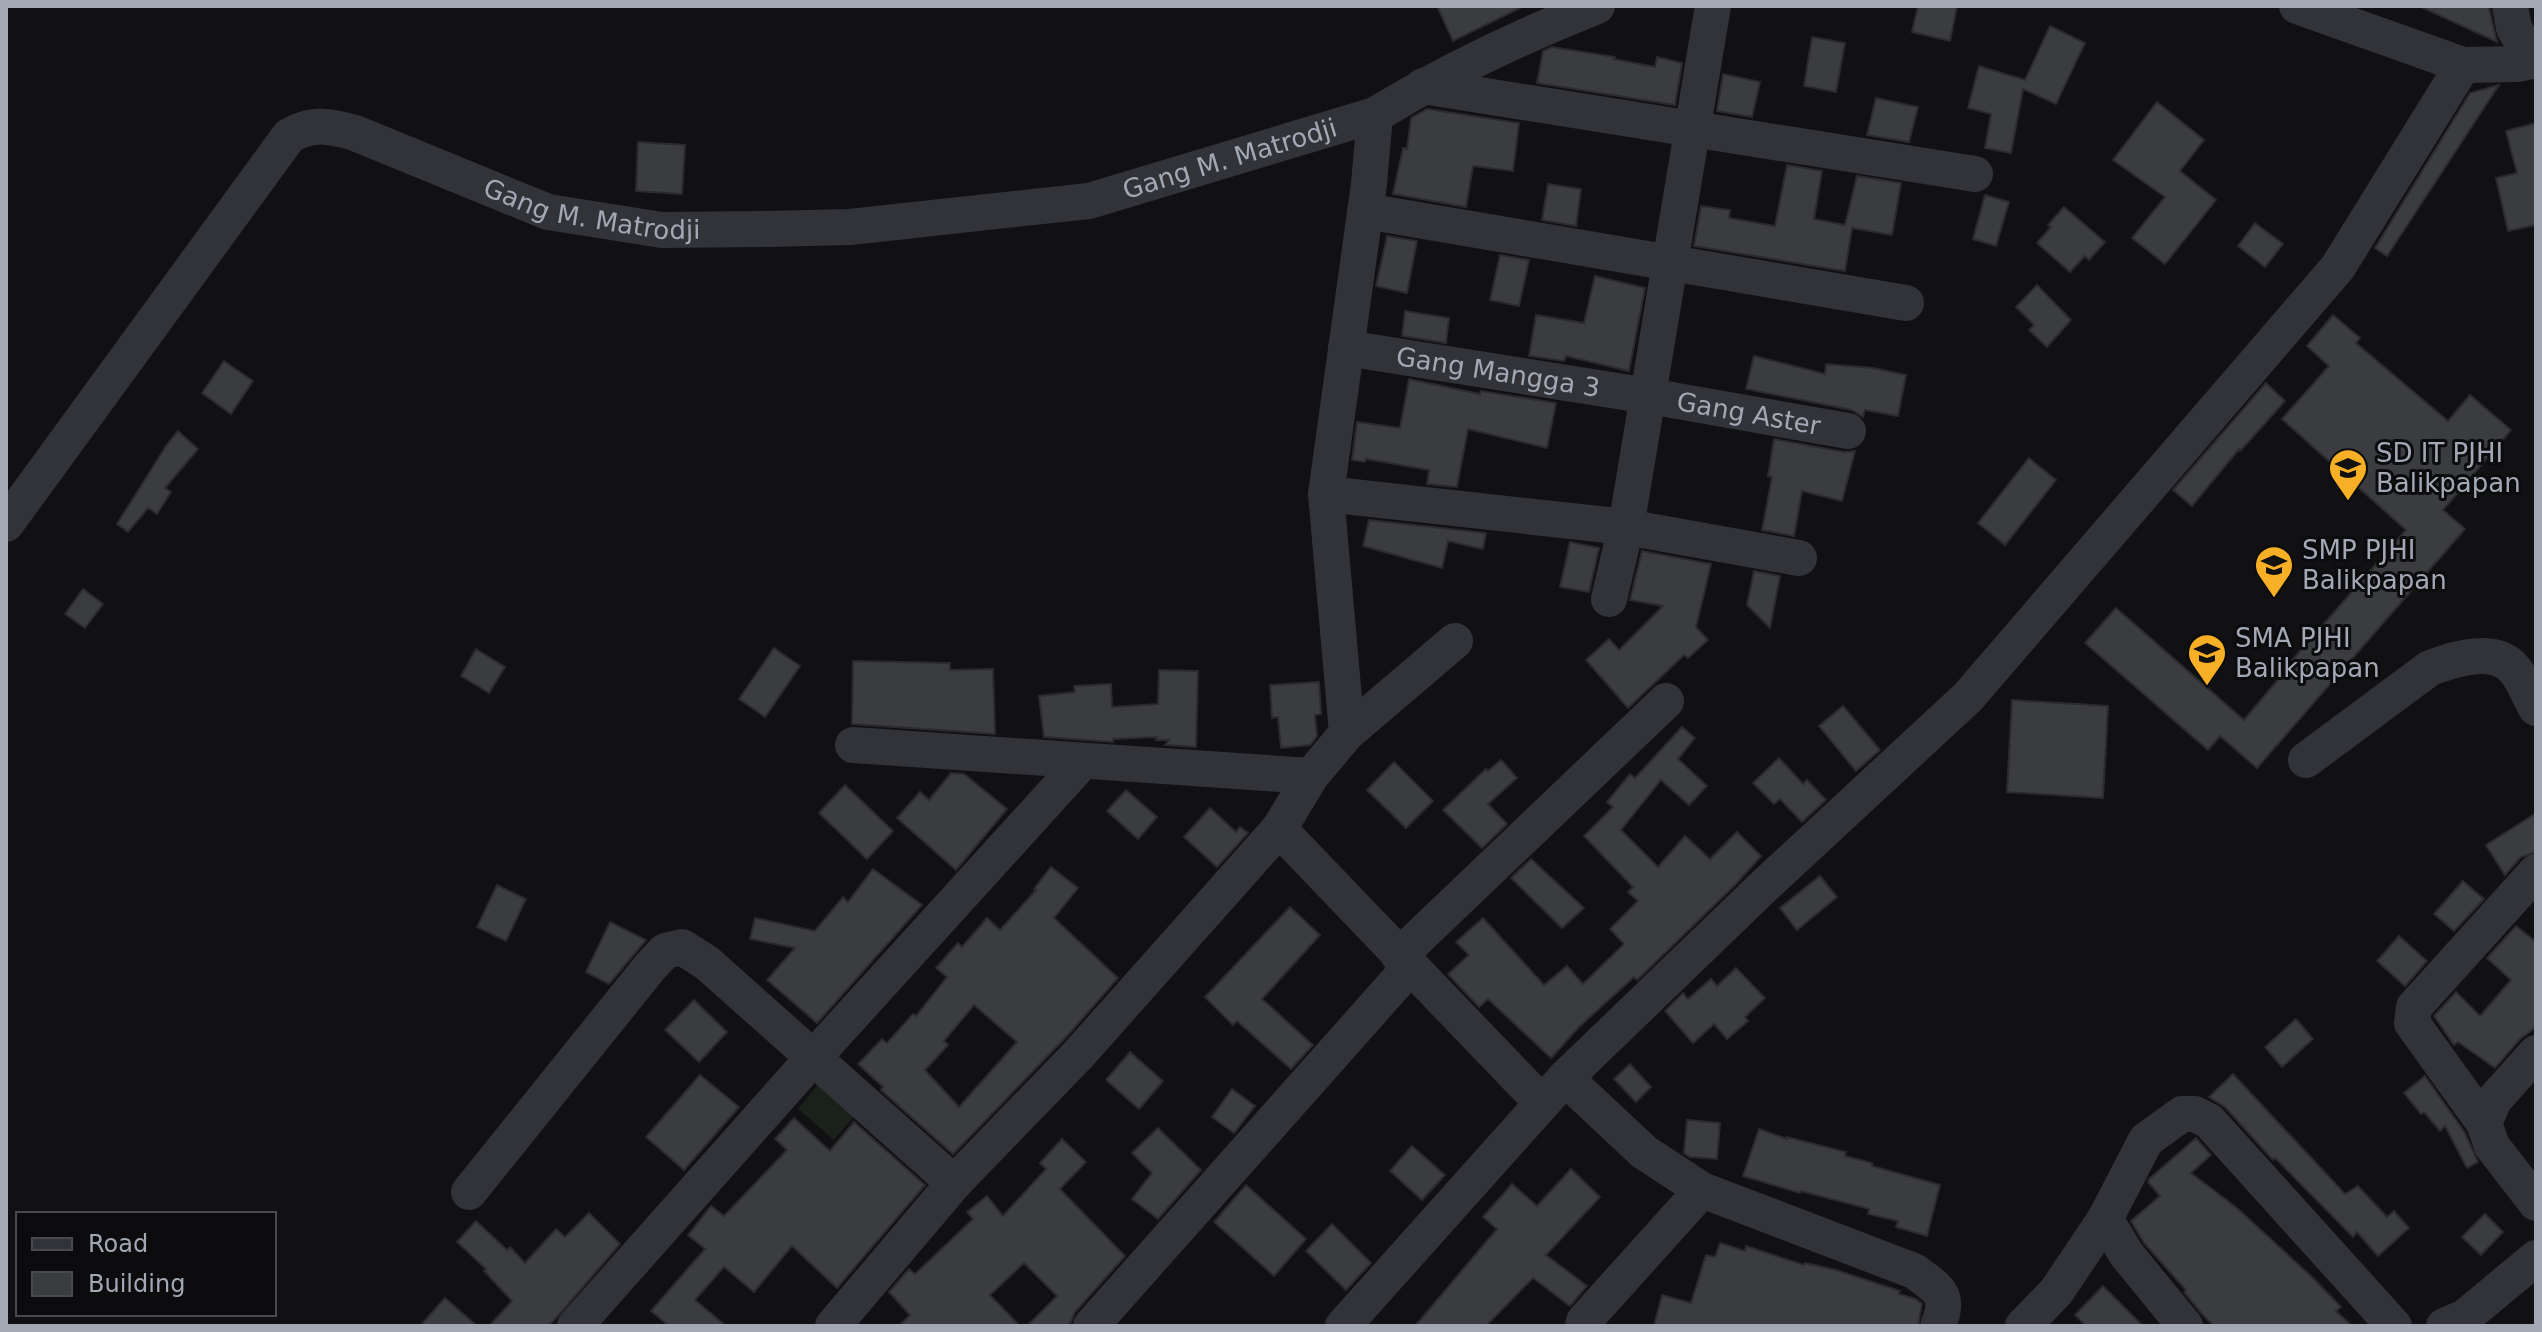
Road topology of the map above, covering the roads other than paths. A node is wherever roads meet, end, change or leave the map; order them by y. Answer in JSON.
{"nodes":[{"id":1,"x":1597,"y":6,"type":"edge"},
{"id":2,"x":1713,"y":6,"type":"edge"},
{"id":3,"x":2297,"y":6,"type":"edge"},
{"id":4,"x":2510,"y":6,"type":"edge"},
{"id":5,"x":2535,"y":61,"type":"edge"},
{"id":6,"x":2463,"y":65,"type":"junction"},
{"id":7,"x":1423,"y":86,"type":"junction"},
{"id":8,"x":1375,"y":115,"type":"junction"},
{"id":9,"x":1693,"y":128,"type":"junction"},
{"id":10,"x":1975,"y":174,"type":"dead end"},
{"id":11,"x":1365,"y":211,"type":"junction"},
{"id":12,"x":1671,"y":263,"type":"junction"},
{"id":13,"x":1906,"y":303,"type":"dead end"},
{"id":14,"x":1346,"y":348,"type":"junction"},
{"id":15,"x":1649,"y":396,"type":"junction"},
{"id":16,"x":1848,"y":431,"type":"dead end"},
{"id":17,"x":1326,"y":494,"type":"junction"},
{"id":18,"x":6,"y":524,"type":"edge"},
{"id":19,"x":1626,"y":527,"type":"junction"},
{"id":20,"x":1799,"y":558,"type":"dead end"},
{"id":21,"x":1609,"y":599,"type":"dead end"},
{"id":22,"x":1455,"y":641,"type":"dead end"},
{"id":23,"x":1666,"y":701,"type":"dead end"},
{"id":24,"x":2536,"y":708,"type":"edge"},
{"id":25,"x":1347,"y":733,"type":"junction"},
{"id":26,"x":853,"y":745,"type":"dead end"},
{"id":27,"x":2306,"y":760,"type":"dead end"},
{"id":28,"x":1083,"y":761,"type":"junction"},
{"id":29,"x":1311,"y":776,"type":"junction"},
{"id":30,"x":1279,"y":829,"type":"junction"},
{"id":31,"x":2536,"y":872,"type":"edge"},
{"id":32,"x":1404,"y":962,"type":"junction"},
{"id":33,"x":2536,"y":1053,"type":"edge"},
{"id":34,"x":813,"y":1058,"type":"junction"},
{"id":35,"x":1554,"y":1090,"type":"junction"},
{"id":36,"x":2484,"y":1123,"type":"junction"},
{"id":37,"x":954,"y":1183,"type":"junction"},
{"id":38,"x":1702,"y":1190,"type":"junction"},
{"id":39,"x":469,"y":1192,"type":"dead end"},
{"id":40,"x":2536,"y":1203,"type":"edge"},
{"id":41,"x":2105,"y":1219,"type":"junction"},
{"id":42,"x":2536,"y":1258,"type":"edge"},
{"id":43,"x":575,"y":1326,"type":"edge"},
{"id":44,"x":833,"y":1326,"type":"edge"},
{"id":45,"x":1091,"y":1326,"type":"edge"},
{"id":46,"x":1343,"y":1326,"type":"edge"},
{"id":47,"x":1583,"y":1326,"type":"edge"},
{"id":48,"x":1938,"y":1326,"type":"edge"},
{"id":49,"x":2023,"y":1326,"type":"edge"},
{"id":50,"x":2185,"y":1326,"type":"edge"},
{"id":51,"x":2394,"y":1326,"type":"edge"},
{"id":52,"x":2444,"y":1326,"type":"edge"}],
"edges":[{"from":1,"to":7,"type":"street","name":"Gang M. Matrodji"},
{"from":2,"to":9,"type":"street"},
{"from":3,"to":6,"type":"street"},
{"from":4,"to":5,"type":"street"},
{"from":5,"to":6,"type":"street"},
{"from":6,"to":35,"type":"street"},
{"from":7,"to":8,"type":"street","name":"Gang M. Matrodji"},
{"from":7,"to":9,"type":"street"},
{"from":8,"to":11,"type":"street"},
{"from":8,"to":18,"type":"street","name":"Gang M. Matrodji"},
{"from":9,"to":10,"type":"street"},
{"from":9,"to":12,"type":"street"},
{"from":11,"to":12,"type":"street"},
{"from":11,"to":14,"type":"street"},
{"from":12,"to":13,"type":"street"},
{"from":12,"to":15,"type":"street"},
{"from":14,"to":15,"type":"street","name":"Gang Mangga 3"},
{"from":14,"to":17,"type":"street"},
{"from":15,"to":16,"type":"street","name":"Gang Aster"},
{"from":15,"to":19,"type":"street"},
{"from":17,"to":19,"type":"street"},
{"from":17,"to":25,"type":"street"},
{"from":19,"to":20,"type":"street"},
{"from":19,"to":21,"type":"street"},
{"from":22,"to":25,"type":"street"},
{"from":23,"to":32,"type":"street"},
{"from":24,"to":27,"type":"street"},
{"from":25,"to":29,"type":"street"},
{"from":26,"to":28,"type":"street"},
{"from":28,"to":29,"type":"street"},
{"from":28,"to":34,"type":"street"},
{"from":29,"to":30,"type":"street"},
{"from":30,"to":32,"type":"street"},
{"from":30,"to":37,"type":"street"},
{"from":31,"to":36,"type":"street"},
{"from":32,"to":35,"type":"street"},
{"from":32,"to":45,"type":"street"},
{"from":33,"to":36,"type":"street"},
{"from":34,"to":37,"type":"street"},
{"from":34,"to":39,"type":"street"},
{"from":34,"to":43,"type":"street"},
{"from":35,"to":38,"type":"street"},
{"from":35,"to":46,"type":"street"},
{"from":36,"to":40,"type":"street"},
{"from":37,"to":44,"type":"street"},
{"from":38,"to":47,"type":"street"},
{"from":38,"to":48,"type":"street"},
{"from":41,"to":49,"type":"street"},
{"from":41,"to":50,"type":"street"},
{"from":41,"to":51,"type":"street"},
{"from":42,"to":52,"type":"street"}]}
